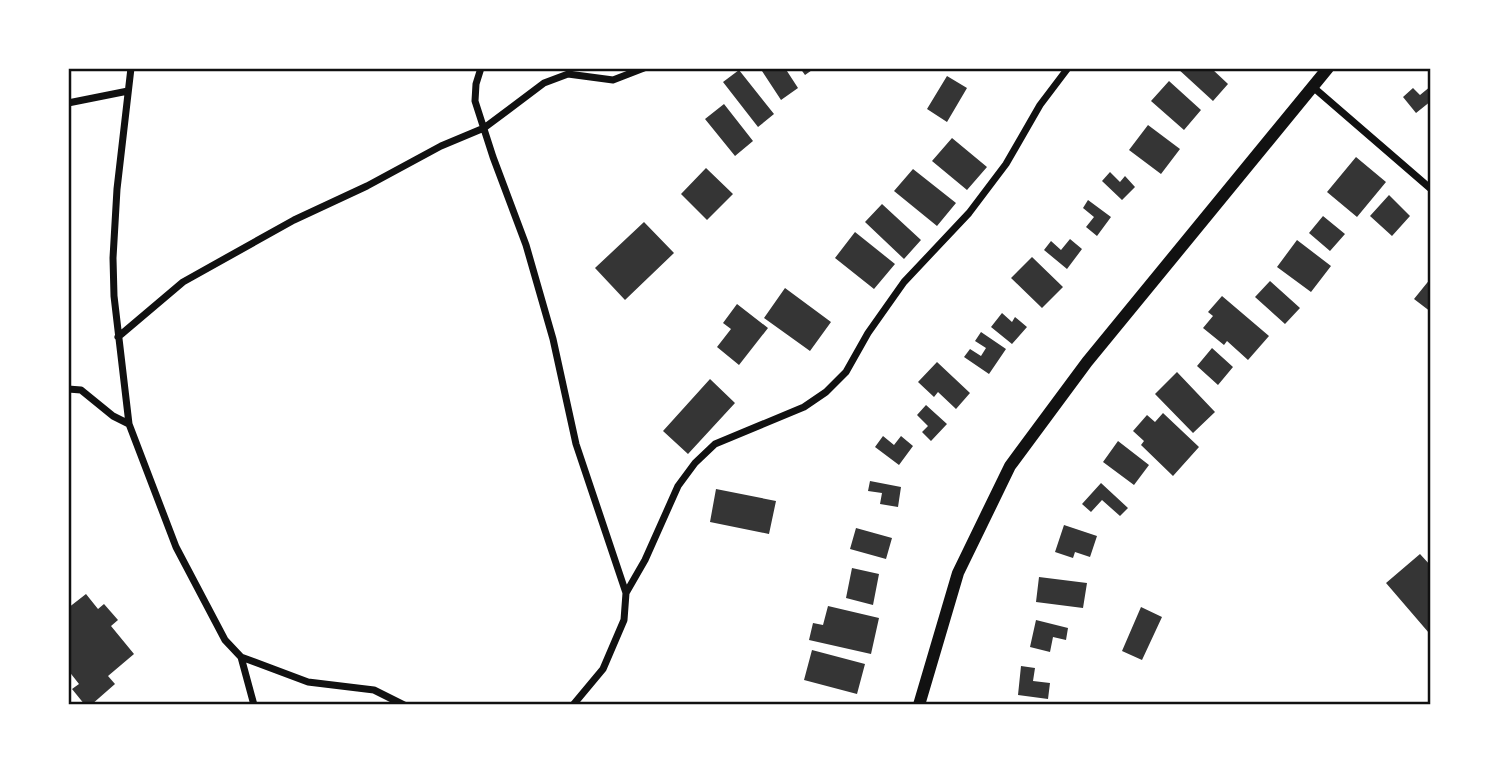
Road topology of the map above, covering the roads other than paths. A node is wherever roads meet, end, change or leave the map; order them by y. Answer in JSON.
{"nodes":[{"id":1,"x":131,"y":68,"type":"edge"},
{"id":2,"x":481,"y":68,"type":"edge"},
{"id":3,"x":644,"y":68,"type":"edge"},
{"id":4,"x":1068,"y":68,"type":"edge"},
{"id":5,"x":1328,"y":68,"type":"edge"},
{"id":6,"x":1313,"y":87,"type":"junction"},
{"id":7,"x":128,"y":91,"type":"junction"},
{"id":8,"x":68,"y":103,"type":"edge"},
{"id":9,"x":484,"y":128,"type":"junction"},
{"id":10,"x":1431,"y":189,"type":"edge"},
{"id":11,"x":118,"y":337,"type":"junction"},
{"id":12,"x":68,"y":389,"type":"edge"},
{"id":13,"x":129,"y":424,"type":"junction"},
{"id":14,"x":626,"y":593,"type":"junction"},
{"id":15,"x":241,"y":657,"type":"junction"},
{"id":16,"x":254,"y":705,"type":"edge"},
{"id":17,"x":404,"y":705,"type":"edge"},
{"id":18,"x":573,"y":705,"type":"edge"},
{"id":19,"x":919,"y":705,"type":"edge"}],
"edges":[{"from":1,"to":7,"type":"street"},
{"from":2,"to":9,"type":"street"},
{"from":3,"to":9,"type":"street"},
{"from":4,"to":14,"type":"street"},
{"from":5,"to":6,"type":"street"},
{"from":6,"to":10,"type":"street"},
{"from":6,"to":19,"type":"street"},
{"from":7,"to":8,"type":"street"},
{"from":7,"to":11,"type":"street"},
{"from":9,"to":11,"type":"street"},
{"from":9,"to":14,"type":"street"},
{"from":11,"to":13,"type":"street"},
{"from":12,"to":13,"type":"street"},
{"from":13,"to":15,"type":"street"},
{"from":14,"to":18,"type":"street"},
{"from":15,"to":16,"type":"street"},
{"from":15,"to":17,"type":"street"}]}
